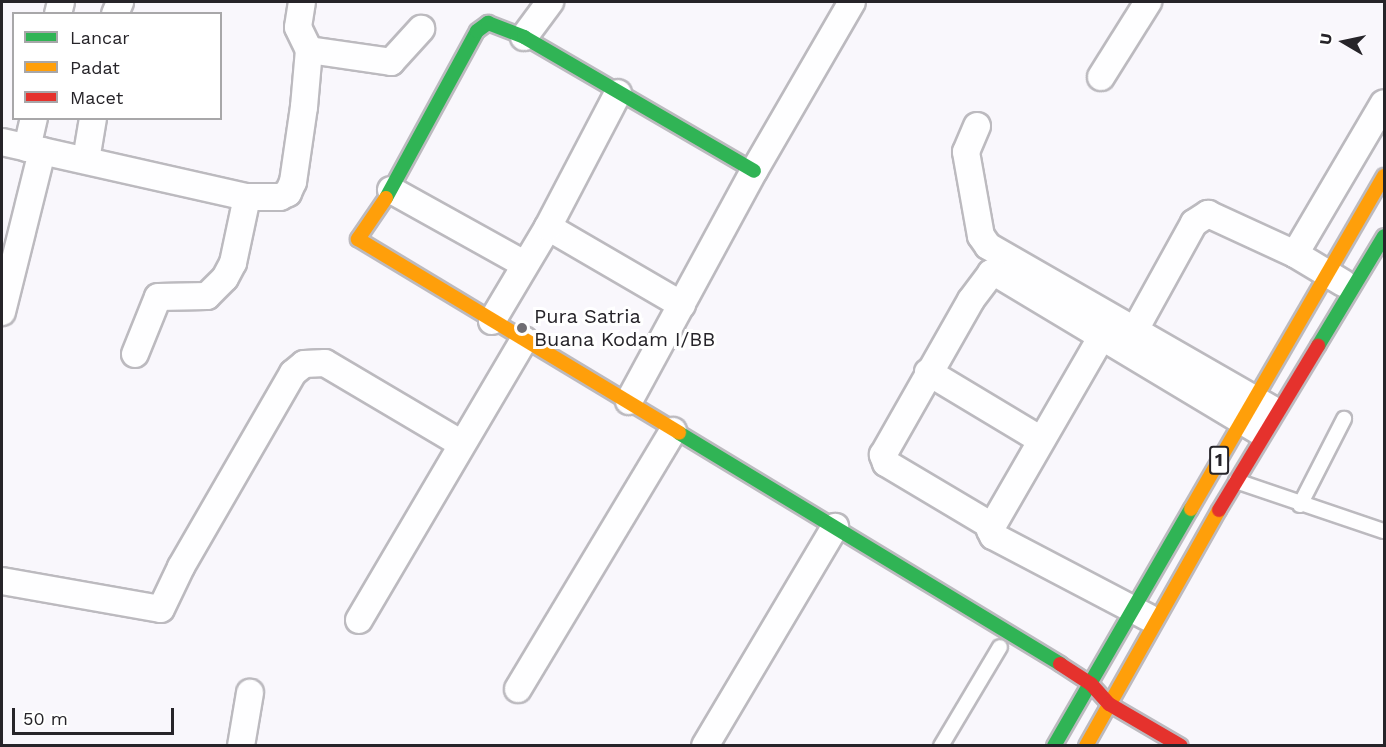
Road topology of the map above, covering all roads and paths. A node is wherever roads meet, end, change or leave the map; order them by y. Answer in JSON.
{"nodes":[{"id":1,"x":302,"y":2,"type":"edge"},
{"id":2,"x":550,"y":2,"type":"edge"},
{"id":3,"x":852,"y":2,"type":"edge"},
{"id":4,"x":1148,"y":2,"type":"edge"},
{"id":5,"x":421,"y":29,"type":"dead end"},
{"id":6,"x":524,"y":37,"type":"junction"},
{"id":7,"x":309,"y":50,"type":"junction"},
{"id":8,"x":1101,"y":77,"type":"dead end"},
{"id":9,"x":618,"y":93,"type":"junction"},
{"id":10,"x":1384,"y":103,"type":"edge"},
{"id":11,"x":34,"y":120,"type":"edge"},
{"id":12,"x":93,"y":120,"type":"edge"},
{"id":13,"x":977,"y":126,"type":"dead end"},
{"id":14,"x":2,"y":142,"type":"edge"},
{"id":15,"x":35,"y":149,"type":"junction"},
{"id":16,"x":86,"y":160,"type":"junction"},
{"id":17,"x":754,"y":171,"type":"junction"},
{"id":18,"x":1384,"y":176,"type":"edge"},
{"id":19,"x":392,"y":190,"type":"junction"},
{"id":20,"x":247,"y":197,"type":"junction"},
{"id":21,"x":548,"y":227,"type":"junction"},
{"id":22,"x":1384,"y":236,"type":"edge"},
{"id":23,"x":1381,"y":251,"type":"edge"},
{"id":24,"x":1295,"y":254,"type":"junction"},
{"id":25,"x":524,"y":264,"type":"junction"},
{"id":26,"x":1327,"y":272,"type":"junction"},
{"id":27,"x":1352,"y":289,"type":"junction"},
{"id":28,"x":682,"y":305,"type":"junction"},
{"id":29,"x":2,"y":312,"type":"edge"},
{"id":30,"x":492,"y":321,"type":"junction"},
{"id":31,"x":1136,"y":328,"type":"junction"},
{"id":32,"x":1102,"y":336,"type":"junction"},
{"id":33,"x":524,"y":340,"type":"junction"},
{"id":34,"x":135,"y":354,"type":"dead end"},
{"id":35,"x":928,"y":372,"type":"junction"},
{"id":36,"x":629,"y":401,"type":"junction"},
{"id":37,"x":1247,"y":411,"type":"junction"},
{"id":38,"x":1344,"y":419,"type":"dead end"},
{"id":39,"x":1271,"y":423,"type":"junction"},
{"id":40,"x":673,"y":431,"type":"junction"},
{"id":41,"x":1041,"y":440,"type":"junction"},
{"id":42,"x":462,"y":444,"type":"junction"},
{"id":43,"x":1236,"y":481,"type":"junction"},
{"id":44,"x":1300,"y":505,"type":"junction"},
{"id":45,"x":990,"y":525,"type":"junction"},
{"id":46,"x":835,"y":527,"type":"junction"},
{"id":47,"x":1384,"y":531,"type":"edge"},
{"id":48,"x":2,"y":581,"type":"edge"},
{"id":49,"x":1146,"y":616,"type":"junction"},
{"id":50,"x":359,"y":620,"type":"dead end"},
{"id":51,"x":1000,"y":647,"type":"dead end"},
{"id":52,"x":1091,"y":684,"type":"junction"},
{"id":53,"x":518,"y":689,"type":"dead end"},
{"id":54,"x":250,"y":693,"type":"dead end"},
{"id":55,"x":1109,"y":704,"type":"junction"},
{"id":56,"x":241,"y":746,"type":"edge"},
{"id":57,"x":705,"y":746,"type":"edge"},
{"id":58,"x":941,"y":746,"type":"edge"},
{"id":59,"x":1054,"y":746,"type":"edge"},
{"id":60,"x":1086,"y":746,"type":"edge"},
{"id":61,"x":1181,"y":746,"type":"edge"}],
"edges":[{"from":1,"to":7,"type":"street"},
{"from":2,"to":6,"type":"street"},
{"from":3,"to":17,"type":"street"},
{"from":4,"to":8,"type":"street"},
{"from":5,"to":7,"type":"street"},
{"from":6,"to":9,"type":"main road"},
{"from":6,"to":19,"type":"main road"},
{"from":7,"to":20,"type":"street"},
{"from":9,"to":17,"type":"main road"},
{"from":9,"to":21,"type":"street"},
{"from":10,"to":24,"type":"street"},
{"from":11,"to":15,"type":"street"},
{"from":12,"to":16,"type":"street"},
{"from":13,"to":31,"type":"street"},
{"from":14,"to":15,"type":"street"},
{"from":15,"to":16,"type":"street"},
{"from":15,"to":29,"type":"street"},
{"from":16,"to":20,"type":"street"},
{"from":17,"to":28,"type":"street"},
{"from":18,"to":26,"type":"main road","number":"1"},
{"from":19,"to":25,"type":"street"},
{"from":19,"to":30,"type":"main road"},
{"from":20,"to":34,"type":"street"},
{"from":21,"to":25,"type":"street"},
{"from":21,"to":28,"type":"street"},
{"from":22,"to":23,"type":"main road","number":"1"},
{"from":23,"to":27,"type":"main road","number":"1"},
{"from":24,"to":26,"type":"street"},
{"from":24,"to":31,"type":"street"},
{"from":25,"to":30,"type":"street"},
{"from":26,"to":27,"type":"street"},
{"from":26,"to":37,"type":"main road","number":"1"},
{"from":27,"to":39,"type":"main road","number":"1"},
{"from":28,"to":36,"type":"street"},
{"from":30,"to":33,"type":"main road"},
{"from":31,"to":37,"type":"street"},
{"from":32,"to":35,"type":"street"},
{"from":32,"to":37,"type":"street"},
{"from":32,"to":41,"type":"street"},
{"from":33,"to":36,"type":"main road"},
{"from":33,"to":42,"type":"street"},
{"from":35,"to":41,"type":"street"},
{"from":35,"to":45,"type":"street"},
{"from":36,"to":40,"type":"main road"},
{"from":37,"to":39,"type":"street"},
{"from":37,"to":49,"type":"main road","number":"1"},
{"from":38,"to":44,"type":"lane"},
{"from":39,"to":43,"type":"main road","number":"1"},
{"from":40,"to":46,"type":"main road"},
{"from":40,"to":53,"type":"street"},
{"from":41,"to":45,"type":"street"},
{"from":42,"to":48,"type":"street"},
{"from":42,"to":50,"type":"street"},
{"from":43,"to":44,"type":"lane"},
{"from":43,"to":49,"type":"main road","number":"1"},
{"from":44,"to":47,"type":"lane"},
{"from":45,"to":49,"type":"street"},
{"from":46,"to":52,"type":"main road"},
{"from":46,"to":57,"type":"street"},
{"from":49,"to":52,"type":"main road","number":"1"},
{"from":49,"to":55,"type":"main road","number":"1"},
{"from":51,"to":58,"type":"lane"},
{"from":52,"to":55,"type":"main road"},
{"from":52,"to":59,"type":"main road","number":"1"},
{"from":54,"to":56,"type":"street"},
{"from":55,"to":60,"type":"main road","number":"1"},
{"from":55,"to":61,"type":"main road"}]}
